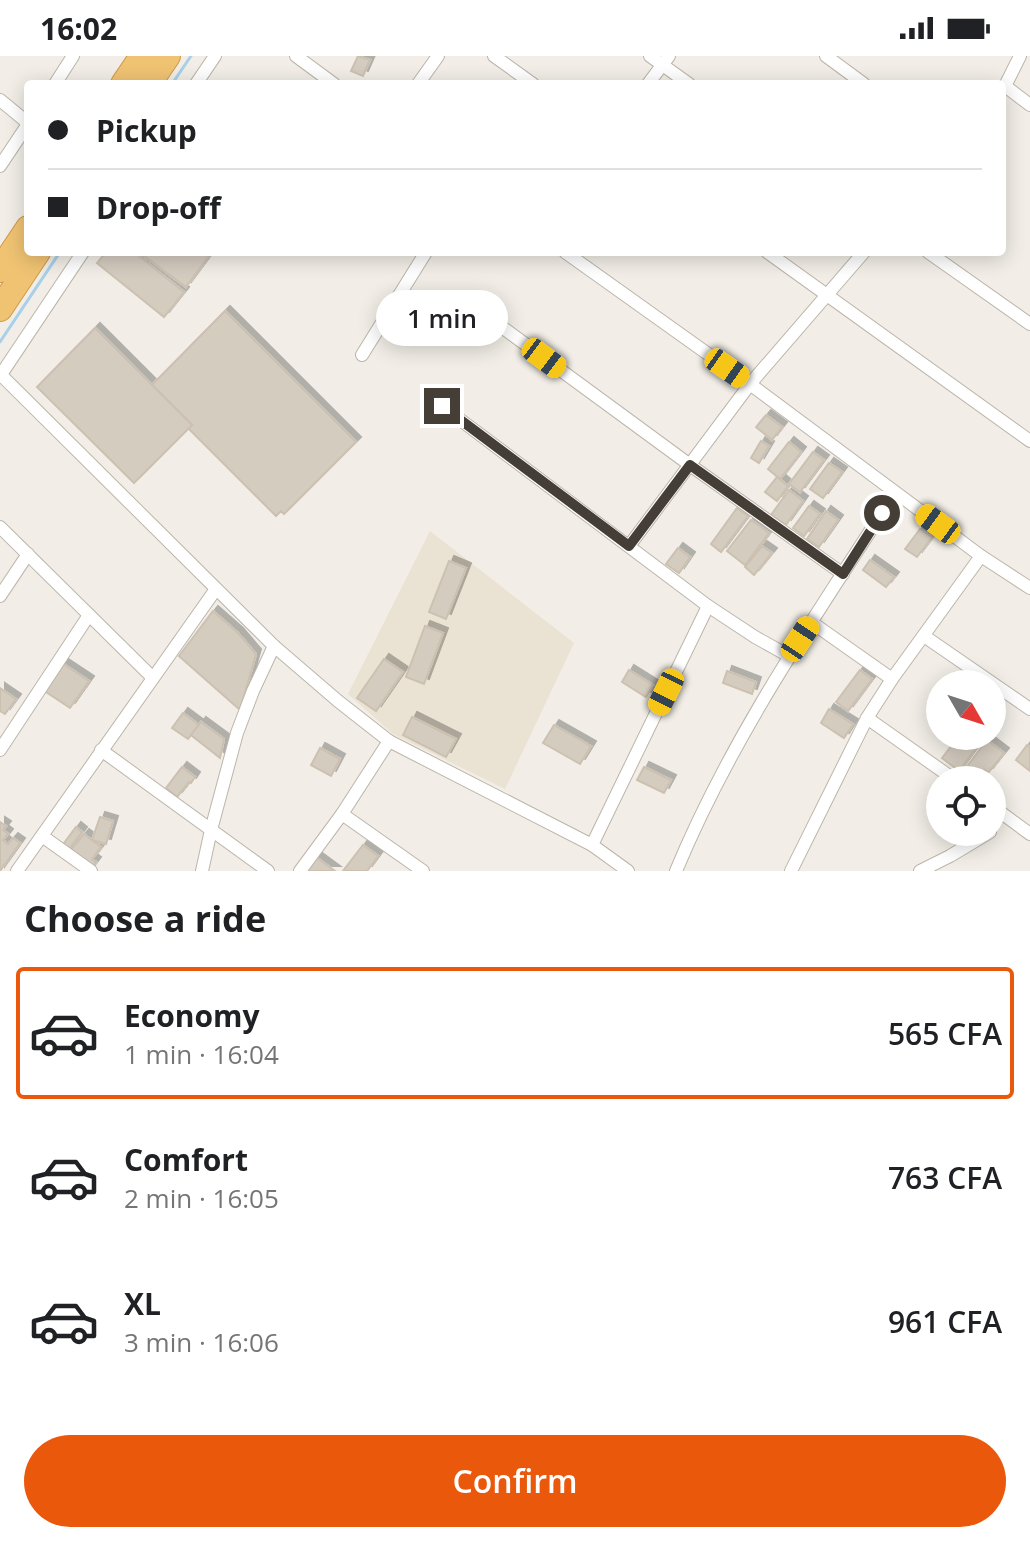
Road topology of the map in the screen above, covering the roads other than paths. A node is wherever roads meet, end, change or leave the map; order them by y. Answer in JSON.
{"nodes":[{"id":1,"x":73,"y":56,"type":"edge"},
{"id":2,"x":142,"y":56,"type":"edge"},
{"id":3,"x":168,"y":56,"type":"edge"},
{"id":4,"x":215,"y":56,"type":"edge"},
{"id":5,"x":296,"y":56,"type":"edge"},
{"id":6,"x":438,"y":56,"type":"edge"},
{"id":7,"x":494,"y":56,"type":"edge"},
{"id":8,"x":650,"y":56,"type":"edge"},
{"id":9,"x":826,"y":56,"type":"edge"},
{"id":10,"x":1020,"y":56,"type":"edge"},
{"id":11,"x":666,"y":60,"type":"edge"},
{"id":12,"x":58,"y":80,"type":"edge"},
{"id":13,"x":126,"y":80,"type":"edge"},
{"id":14,"x":152,"y":80,"type":"edge"},
{"id":15,"x":199,"y":80,"type":"edge"},
{"id":16,"x":329,"y":80,"type":"edge"},
{"id":17,"x":421,"y":80,"type":"edge"},
{"id":18,"x":527,"y":80,"type":"edge"},
{"id":19,"x":651,"y":80,"type":"edge"},
{"id":20,"x":685,"y":80,"type":"edge"},
{"id":21,"x":859,"y":80,"type":"edge"},
{"id":22,"x":1006,"y":84,"type":"edge"},
{"id":23,"x":1006,"y":87,"type":"edge"},
{"id":24,"x":0,"y":100,"type":"edge"},
{"id":25,"x":1030,"y":105,"type":"edge"},
{"id":26,"x":24,"y":121,"type":"edge"},
{"id":27,"x":24,"y":130,"type":"edge"},
{"id":28,"x":0,"y":166,"type":"edge"},
{"id":29,"x":24,"y":234,"type":"edge"},
{"id":30,"x":35,"y":256,"type":"edge"},
{"id":31,"x":80,"y":256,"type":"edge"},
{"id":32,"x":424,"y":256,"type":"edge"},
{"id":33,"x":571,"y":256,"type":"edge"},
{"id":34,"x":772,"y":256,"type":"edge"},
{"id":35,"x":860,"y":256,"type":"edge"},
{"id":36,"x":934,"y":256,"type":"edge"},
{"id":37,"x":0,"y":270,"type":"edge"},
{"id":38,"x":826,"y":295,"type":"junction"},
{"id":39,"x":0,"y":309,"type":"edge"},
{"id":40,"x":495,"y":322,"type":"dead end"},
{"id":41,"x":1030,"y":324,"type":"edge"},
{"id":42,"x":362,"y":355,"type":"dead end"},
{"id":43,"x":0,"y":375,"type":"edge"},
{"id":44,"x":750,"y":384,"type":"junction"},
{"id":45,"x":442,"y":406,"type":"dead end"},
{"id":46,"x":1030,"y":441,"type":"edge"},
{"id":47,"x":690,"y":465,"type":"junction"},
{"id":48,"x":895,"y":493,"type":"junction"},
{"id":49,"x":0,"y":527,"type":"edge"},
{"id":50,"x":629,"y":546,"type":"junction"},
{"id":51,"x":28,"y":554,"type":"junction"},
{"id":52,"x":981,"y":556,"type":"junction"},
{"id":53,"x":843,"y":574,"type":"junction"},
{"id":54,"x":1030,"y":588,"type":"edge"},
{"id":55,"x":216,"y":589,"type":"junction"},
{"id":56,"x":0,"y":596,"type":"edge"},
{"id":57,"x":708,"y":606,"type":"junction"},
{"id":58,"x":89,"y":615,"type":"junction"},
{"id":59,"x":811,"y":622,"type":"junction"},
{"id":60,"x":924,"y":636,"type":"junction"},
{"id":61,"x":274,"y":646,"type":"junction"},
{"id":62,"x":789,"y":656,"type":"junction"},
{"id":63,"x":153,"y":678,"type":"junction"},
{"id":64,"x":892,"y":679,"type":"junction"},
{"id":65,"x":1030,"y":709,"type":"edge"},
{"id":66,"x":867,"y":718,"type":"junction"},
{"id":67,"x":389,"y":741,"type":"junction"},
{"id":68,"x":0,"y":750,"type":"edge"},
{"id":69,"x":101,"y":750,"type":"junction"},
{"id":70,"x":935,"y":766,"type":"edge"},
{"id":71,"x":342,"y":814,"type":"junction"},
{"id":72,"x":1006,"y":816,"type":"edge"},
{"id":73,"x":1011,"y":820,"type":"junction"},
{"id":74,"x":1006,"y":823,"type":"edge"},
{"id":75,"x":211,"y":830,"type":"junction"},
{"id":76,"x":1030,"y":834,"type":"edge"},
{"id":77,"x":42,"y":836,"type":"junction"},
{"id":78,"x":592,"y":845,"type":"junction"},
{"id":79,"x":966,"y":846,"type":"edge"},
{"id":80,"x":17,"y":871,"type":"edge"},
{"id":81,"x":91,"y":871,"type":"edge"},
{"id":82,"x":202,"y":871,"type":"edge"},
{"id":83,"x":268,"y":871,"type":"edge"},
{"id":84,"x":300,"y":871,"type":"edge"},
{"id":85,"x":423,"y":871,"type":"edge"},
{"id":86,"x":628,"y":871,"type":"edge"},
{"id":87,"x":676,"y":871,"type":"edge"},
{"id":88,"x":791,"y":871,"type":"edge"},
{"id":89,"x":920,"y":871,"type":"edge"}],
"edges":[{"from":1,"to":12,"type":"street"},
{"from":2,"to":13,"type":"highway"},
{"from":3,"to":14,"type":"highway"},
{"from":4,"to":15,"type":"street"},
{"from":5,"to":16,"type":"street"},
{"from":6,"to":17,"type":"street"},
{"from":7,"to":18,"type":"street"},
{"from":8,"to":11,"type":"street"},
{"from":9,"to":21,"type":"street"},
{"from":10,"to":22,"type":"street"},
{"from":11,"to":19,"type":"street"},
{"from":11,"to":20,"type":"street"},
{"from":23,"to":25,"type":"street"},
{"from":24,"to":26,"type":"street"},
{"from":27,"to":28,"type":"street"},
{"from":29,"to":37,"type":"highway"},
{"from":30,"to":39,"type":"highway"},
{"from":31,"to":43,"type":"street"},
{"from":32,"to":42,"type":"street"},
{"from":33,"to":44,"type":"street"},
{"from":34,"to":38,"type":"street"},
{"from":35,"to":38,"type":"street"},
{"from":36,"to":41,"type":"street"},
{"from":38,"to":44,"type":"street"},
{"from":38,"to":46,"type":"street"},
{"from":40,"to":47,"type":"street"},
{"from":43,"to":55,"type":"street"},
{"from":44,"to":47,"type":"street"},
{"from":44,"to":48,"type":"street"},
{"from":45,"to":50,"type":"street"},
{"from":47,"to":50,"type":"street"},
{"from":47,"to":53,"type":"street"},
{"from":48,"to":52,"type":"street"},
{"from":48,"to":53,"type":"street"},
{"from":49,"to":51,"type":"street"},
{"from":50,"to":57,"type":"street"},
{"from":51,"to":56,"type":"street"},
{"from":51,"to":58,"type":"street"},
{"from":52,"to":54,"type":"street"},
{"from":52,"to":60,"type":"street"},
{"from":53,"to":59,"type":"street"},
{"from":55,"to":61,"type":"street"},
{"from":55,"to":63,"type":"street"},
{"from":57,"to":62,"type":"street"},
{"from":57,"to":78,"type":"street"},
{"from":58,"to":63,"type":"street"},
{"from":58,"to":68,"type":"street"},
{"from":59,"to":62,"type":"street"},
{"from":59,"to":64,"type":"street"},
{"from":60,"to":64,"type":"street"},
{"from":60,"to":65,"type":"street"},
{"from":61,"to":67,"type":"street"},
{"from":61,"to":75,"type":"street"},
{"from":62,"to":87,"type":"street"},
{"from":63,"to":69,"type":"street"},
{"from":64,"to":66,"type":"street"},
{"from":66,"to":70,"type":"street"},
{"from":66,"to":88,"type":"street"},
{"from":67,"to":71,"type":"street"},
{"from":67,"to":78,"type":"street"},
{"from":69,"to":75,"type":"street"},
{"from":69,"to":77,"type":"street"},
{"from":71,"to":84,"type":"street"},
{"from":71,"to":85,"type":"street"},
{"from":72,"to":73,"type":"street"},
{"from":73,"to":74,"type":"street"},
{"from":73,"to":76,"type":"street"},
{"from":75,"to":82,"type":"street"},
{"from":75,"to":83,"type":"street"},
{"from":77,"to":80,"type":"street"},
{"from":77,"to":81,"type":"street"},
{"from":78,"to":86,"type":"street"},
{"from":79,"to":89,"type":"street"}]}
